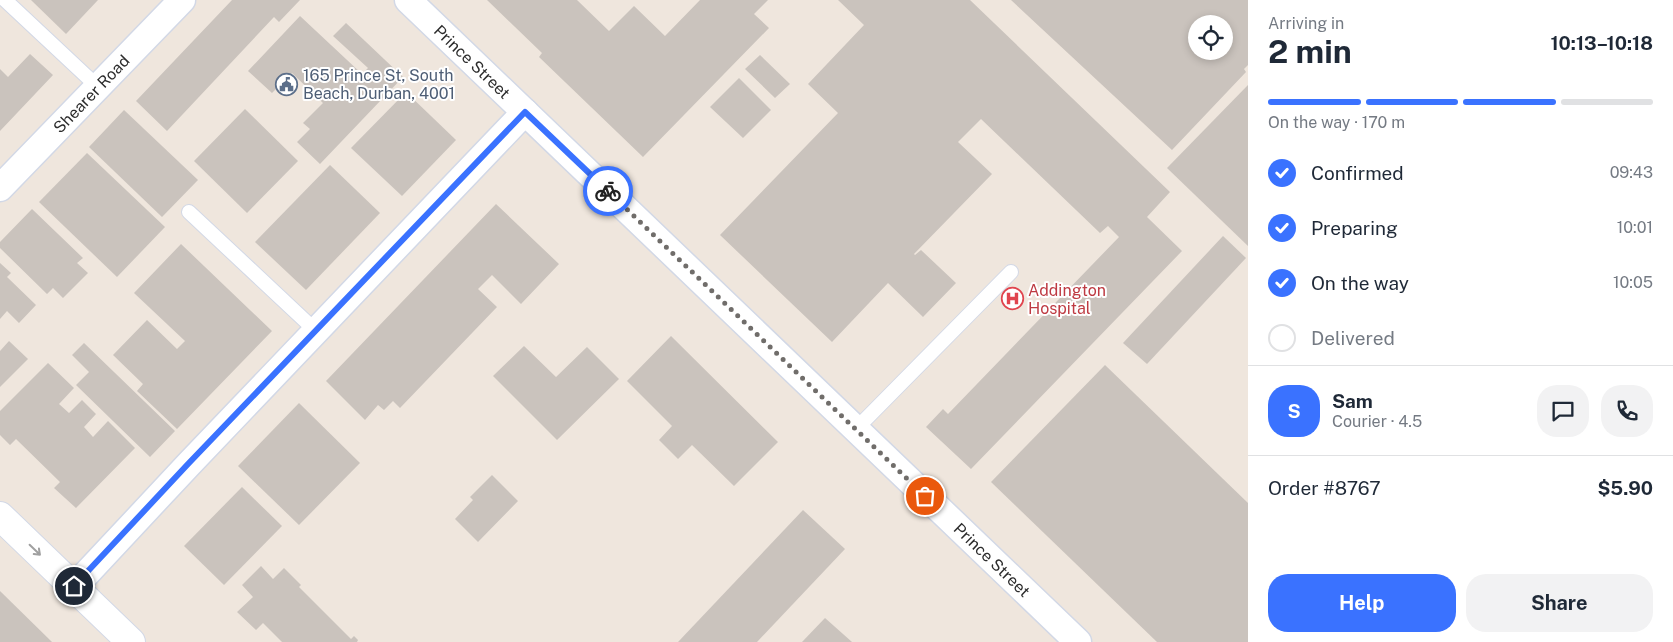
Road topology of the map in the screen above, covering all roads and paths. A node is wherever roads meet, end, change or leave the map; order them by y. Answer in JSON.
{"nodes":[{"id":1,"x":5,"y":0,"type":"edge"},
{"id":2,"x":182,"y":0,"type":"edge"},
{"id":3,"x":408,"y":0,"type":"edge"},
{"id":4,"x":98,"y":87,"type":"junction"},
{"id":5,"x":525,"y":112,"type":"junction"},
{"id":6,"x":0,"y":188,"type":"edge"},
{"id":7,"x":189,"y":212,"type":"dead end"},
{"id":8,"x":1011,"y":272,"type":"dead end"},
{"id":9,"x":316,"y":331,"type":"junction"},
{"id":10,"x":856,"y":429,"type":"junction"},
{"id":11,"x":0,"y":516,"type":"edge"},
{"id":12,"x":74,"y":586,"type":"junction"},
{"id":13,"x":126,"y":640,"type":"edge"},
{"id":14,"x":1078,"y":642,"type":"edge"}],
"edges":[{"from":1,"to":4,"type":"lane"},
{"from":2,"to":4,"type":"street","name":"Shearer Road"},
{"from":3,"to":5,"type":"street","name":"Prince Street"},
{"from":4,"to":6,"type":"street","name":"Shearer Road"},
{"from":5,"to":9,"type":"street"},
{"from":5,"to":10,"type":"street","name":"Prince Street"},
{"from":7,"to":9,"type":"lane"},
{"from":8,"to":10,"type":"lane"},
{"from":9,"to":12,"type":"street"},
{"from":10,"to":14,"type":"street","name":"Prince Street"},
{"from":11,"to":12,"type":"main road","one_way":true},
{"from":12,"to":13,"type":"main road"}]}
